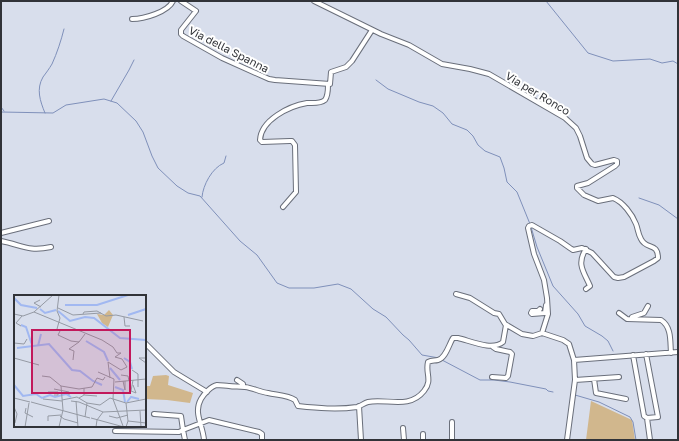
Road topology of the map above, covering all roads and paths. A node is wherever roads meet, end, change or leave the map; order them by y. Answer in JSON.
{"nodes":[{"id":1,"x":173,"y":1,"type":"edge"},
{"id":2,"x":181,"y":1,"type":"edge"},
{"id":3,"x":314,"y":1,"type":"edge"},
{"id":4,"x":132,"y":19,"type":"dead end"},
{"id":5,"x":372,"y":30,"type":"junction"},
{"id":6,"x":328,"y":85,"type":"junction"},
{"id":7,"x":283,"y":207,"type":"dead end"},
{"id":8,"x":49,"y":221,"type":"dead end"},
{"id":9,"x":1,"y":233,"type":"edge"},
{"id":10,"x":1,"y":241,"type":"edge"},
{"id":11,"x":51,"y":248,"type":"dead end"},
{"id":12,"x":586,"y":249,"type":"junction"},
{"id":13,"x":586,"y":289,"type":"dead end"},
{"id":14,"x":456,"y":294,"type":"dead end"},
{"id":15,"x":547,"y":298,"type":"junction"},
{"id":16,"x":648,"y":306,"type":"dead end"},
{"id":17,"x":540,"y":309,"type":"dead end"},
{"id":18,"x":618,"y":313,"type":"dead end"},
{"id":19,"x":631,"y":318,"type":"junction"},
{"id":20,"x":506,"y":325,"type":"junction"},
{"id":21,"x":542,"y":333,"type":"junction"},
{"id":22,"x":146,"y":344,"type":"edge"},
{"id":23,"x":493,"y":347,"type":"junction"},
{"id":24,"x":678,"y":352,"type":"edge"},
{"id":25,"x":670,"y":353,"type":"junction"},
{"id":26,"x":646,"y":354,"type":"junction"},
{"id":27,"x":633,"y":355,"type":"junction"},
{"id":28,"x":574,"y":360,"type":"junction"},
{"id":29,"x":492,"y":377,"type":"dead end"},
{"id":30,"x":619,"y":377,"type":"dead end"},
{"id":31,"x":594,"y":379,"type":"junction"},
{"id":32,"x":237,"y":380,"type":"dead end"},
{"id":33,"x":575,"y":380,"type":"junction"},
{"id":34,"x":243,"y":386,"type":"junction"},
{"id":35,"x":207,"y":392,"type":"junction"},
{"id":36,"x":626,"y":399,"type":"dead end"},
{"id":37,"x":359,"y":406,"type":"junction"},
{"id":38,"x":154,"y":414,"type":"dead end"},
{"id":39,"x":647,"y":418,"type":"junction"},
{"id":40,"x":452,"y":422,"type":"dead end"},
{"id":41,"x":200,"y":423,"type":"junction"},
{"id":42,"x":403,"y":428,"type":"dead end"},
{"id":43,"x":184,"y":430,"type":"junction"},
{"id":44,"x":115,"y":432,"type":"dead end"},
{"id":45,"x":423,"y":434,"type":"dead end"},
{"id":46,"x":185,"y":440,"type":"edge"},
{"id":47,"x":204,"y":440,"type":"edge"},
{"id":48,"x":262,"y":440,"type":"edge"},
{"id":49,"x":361,"y":440,"type":"edge"},
{"id":50,"x":404,"y":440,"type":"edge"},
{"id":51,"x":423,"y":440,"type":"edge"},
{"id":52,"x":452,"y":440,"type":"edge"},
{"id":53,"x":567,"y":440,"type":"edge"},
{"id":54,"x":650,"y":440,"type":"edge"}],
"edges":[{"from":1,"to":4,"type":"street"},
{"from":2,"to":6,"type":"street","name":"Via della Spanna"},
{"from":3,"to":5,"type":"street","name":"Via per Ronco"},
{"from":5,"to":6,"type":"street"},
{"from":5,"to":12,"type":"street","name":"Via per Ronco"},
{"from":6,"to":7,"type":"street"},
{"from":8,"to":9,"type":"street"},
{"from":10,"to":11,"type":"street"},
{"from":12,"to":13,"type":"street"},
{"from":12,"to":15,"type":"street"},
{"from":14,"to":20,"type":"street"},
{"from":15,"to":17,"type":"street"},
{"from":15,"to":21,"type":"street"},
{"from":16,"to":19,"type":"street"},
{"from":18,"to":19,"type":"street"},
{"from":19,"to":25,"type":"street"},
{"from":20,"to":21,"type":"street"},
{"from":20,"to":23,"type":"street"},
{"from":21,"to":28,"type":"street"},
{"from":22,"to":35,"type":"street"},
{"from":23,"to":29,"type":"street"},
{"from":23,"to":37,"type":"street"},
{"from":24,"to":25,"type":"street"},
{"from":25,"to":26,"type":"street"},
{"from":26,"to":27,"type":"street"},
{"from":26,"to":39,"type":"street"},
{"from":27,"to":28,"type":"street"},
{"from":27,"to":39,"type":"street"},
{"from":28,"to":33,"type":"street"},
{"from":30,"to":31,"type":"street"},
{"from":31,"to":33,"type":"street"},
{"from":31,"to":36,"type":"street"},
{"from":32,"to":34,"type":"street"},
{"from":33,"to":53,"type":"street"},
{"from":34,"to":35,"type":"street"},
{"from":34,"to":37,"type":"street"},
{"from":35,"to":41,"type":"street"},
{"from":37,"to":49,"type":"street"},
{"from":38,"to":43,"type":"street"},
{"from":39,"to":54,"type":"street"},
{"from":40,"to":52,"type":"street"},
{"from":41,"to":43,"type":"street"},
{"from":41,"to":47,"type":"street"},
{"from":41,"to":48,"type":"street"},
{"from":42,"to":50,"type":"street"},
{"from":43,"to":44,"type":"street"},
{"from":43,"to":46,"type":"street"},
{"from":45,"to":51,"type":"street"}]}
